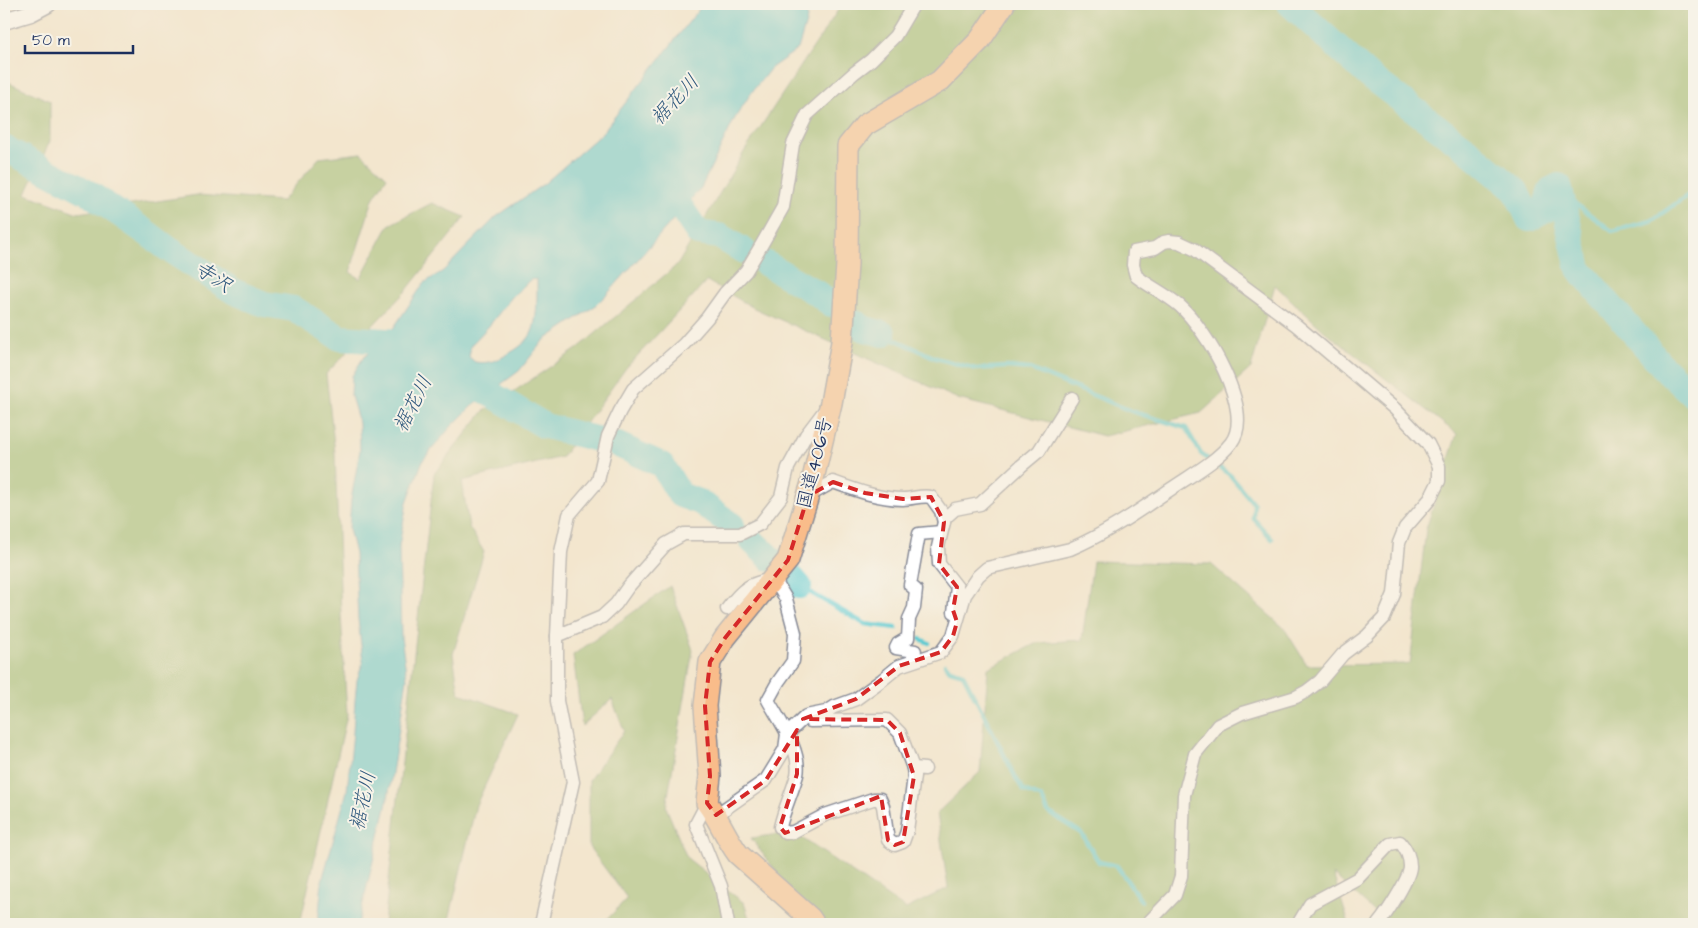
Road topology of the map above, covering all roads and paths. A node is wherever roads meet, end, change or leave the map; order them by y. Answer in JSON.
{"nodes":[{"id":1,"x":48,"y":4,"type":"edge"},
{"id":2,"x":914,"y":4,"type":"edge"},
{"id":3,"x":1004,"y":4,"type":"edge"},
{"id":4,"x":4,"y":21,"type":"edge"},
{"id":5,"x":1072,"y":398,"type":"dead end"},
{"id":6,"x":830,"y":403,"type":"junction"},
{"id":7,"x":808,"y":496,"type":"junction"},
{"id":8,"x":943,"y":527,"type":"junction"},
{"id":9,"x":774,"y":579,"type":"junction"},
{"id":10,"x":728,"y":609,"type":"dead end"},
{"id":11,"x":957,"y":622,"type":"junction"},
{"id":12,"x":557,"y":636,"type":"junction"},
{"id":13,"x":912,"y":661,"type":"junction"},
{"id":14,"x":800,"y":722,"type":"junction"},
{"id":15,"x":787,"y":734,"type":"junction"},
{"id":16,"x":711,"y":809,"type":"junction"},
{"id":17,"x":541,"y":924,"type":"edge"},
{"id":18,"x":728,"y":924,"type":"edge"},
{"id":19,"x":814,"y":924,"type":"edge"},
{"id":20,"x":1147,"y":924,"type":"edge"},
{"id":21,"x":1298,"y":924,"type":"edge"},
{"id":22,"x":1378,"y":924,"type":"edge"}],
"edges":[{"from":1,"to":4,"type":"street"},
{"from":2,"to":12,"type":"street"},
{"from":3,"to":6,"type":"highway","name":"国道406号"},
{"from":5,"to":8,"type":"street"},
{"from":6,"to":7,"type":"highway","name":"国道406号"},
{"from":6,"to":12,"type":"street"},
{"from":7,"to":8,"type":"street"},
{"from":7,"to":9,"type":"highway","name":"国道406号"},
{"from":8,"to":11,"type":"street"},
{"from":8,"to":13,"type":"street"},
{"from":9,"to":10,"type":"street"},
{"from":9,"to":15,"type":"street"},
{"from":9,"to":16,"type":"highway","name":"国道406号"},
{"from":11,"to":13,"type":"street"},
{"from":11,"to":20,"type":"street"},
{"from":12,"to":17,"type":"street"},
{"from":13,"to":14,"type":"street"},
{"from":14,"to":15,"type":"street"},
{"from":14,"to":15,"type":"street"},
{"from":15,"to":16,"type":"street"},
{"from":16,"to":18,"type":"street"},
{"from":16,"to":19,"type":"highway"},
{"from":21,"to":22,"type":"street"}]}
